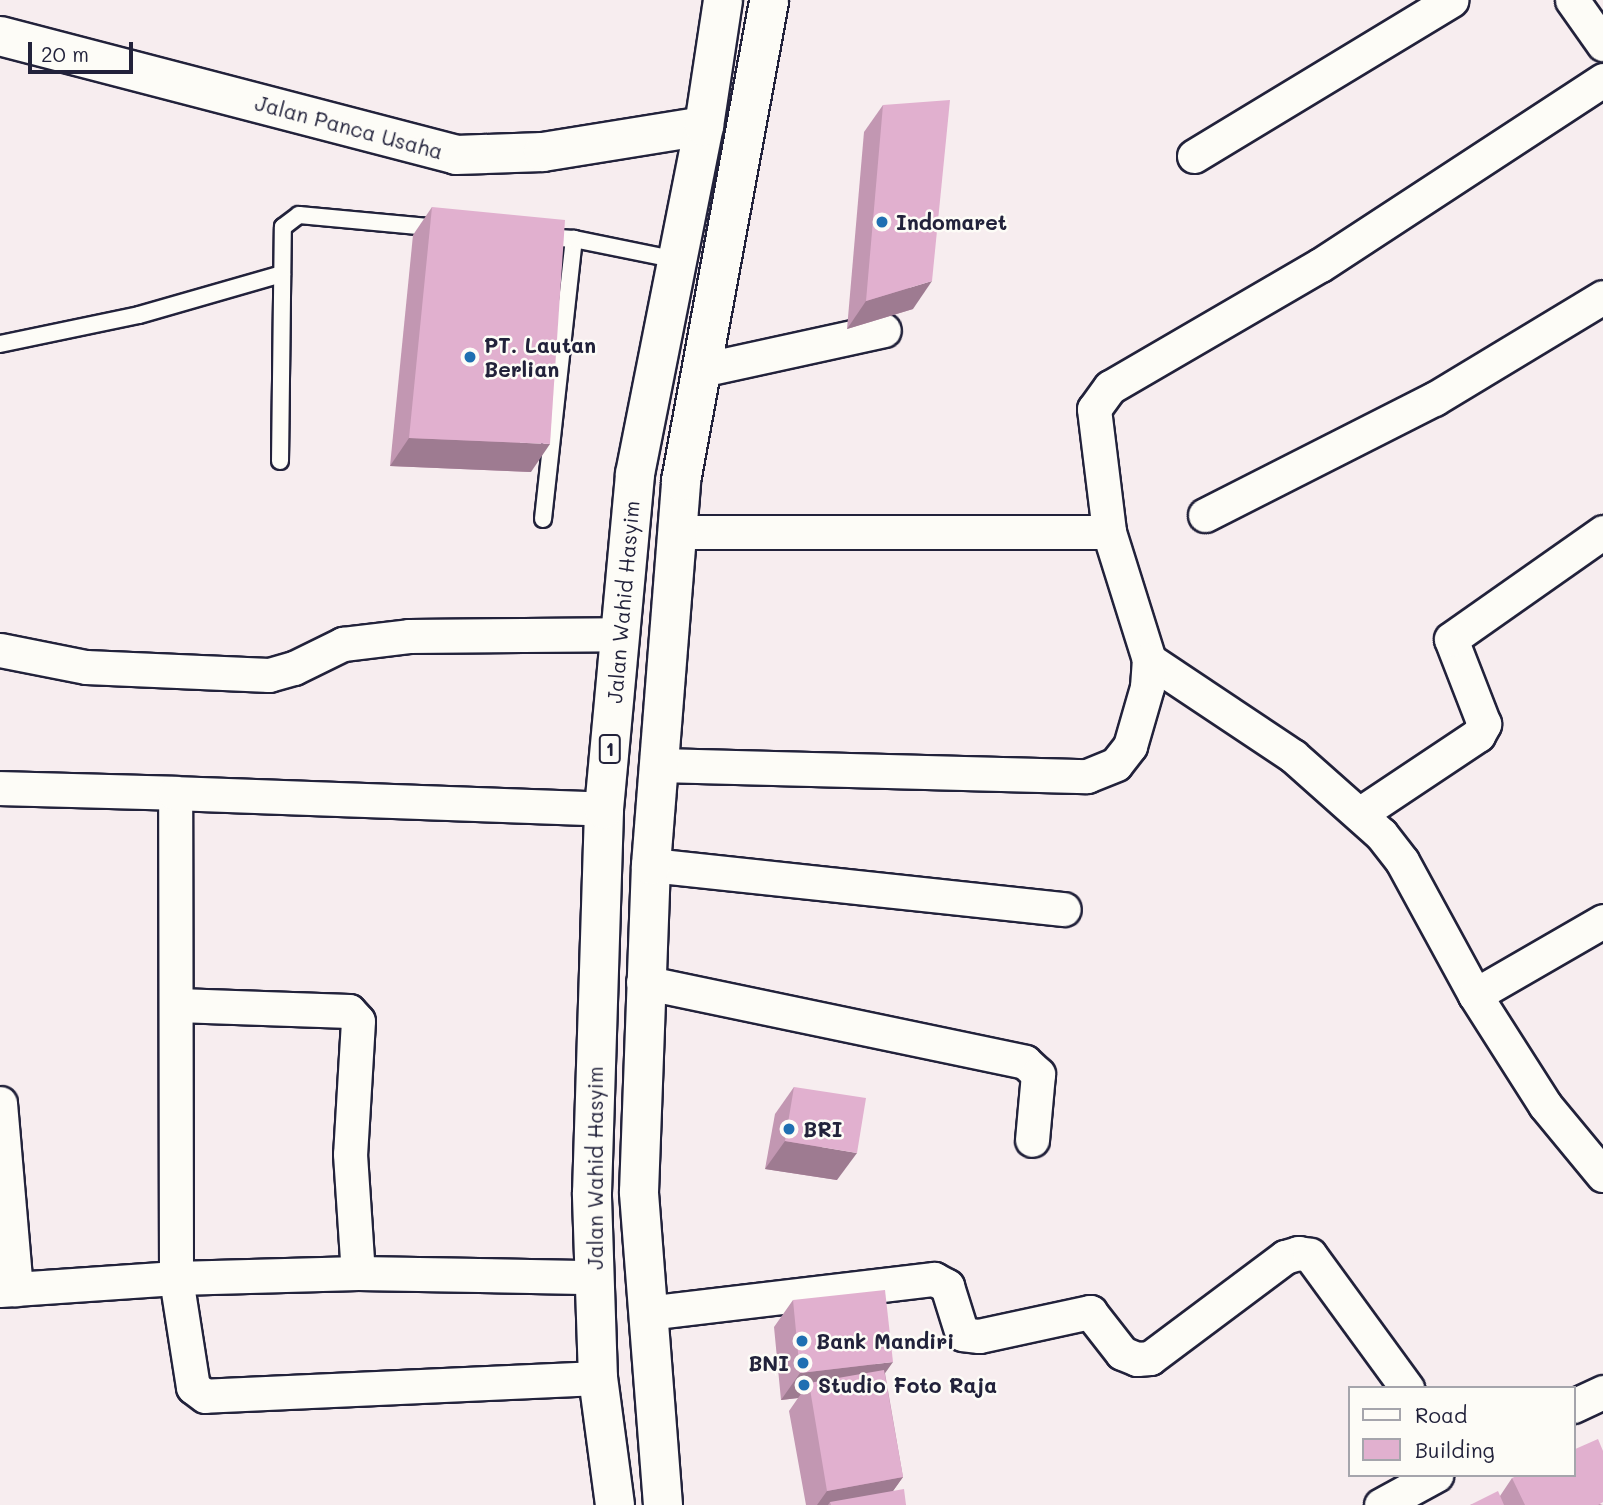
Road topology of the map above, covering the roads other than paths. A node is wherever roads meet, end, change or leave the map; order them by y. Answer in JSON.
{"nodes":[{"id":1,"x":723,"y":0,"type":"edge"},
{"id":2,"x":769,"y":0,"type":"edge"},
{"id":3,"x":1452,"y":0,"type":"edge"},
{"id":4,"x":1572,"y":0,"type":"edge"},
{"id":5,"x":0,"y":36,"type":"edge"},
{"id":6,"x":1603,"y":44,"type":"edge"},
{"id":7,"x":1603,"y":80,"type":"edge"},
{"id":8,"x":704,"y":126,"type":"junction"},
{"id":9,"x":1194,"y":156,"type":"dead end"},
{"id":10,"x":462,"y":230,"type":"edge"},
{"id":11,"x":530,"y":236,"type":"edge"},
{"id":12,"x":574,"y":239,"type":"junction"},
{"id":13,"x":677,"y":260,"type":"junction"},
{"id":14,"x":282,"y":274,"type":"junction"},
{"id":15,"x":1603,"y":297,"type":"edge"},
{"id":16,"x":884,"y":330,"type":"edge"},
{"id":17,"x":0,"y":344,"type":"edge"},
{"id":18,"x":701,"y":370,"type":"junction"},
{"id":19,"x":280,"y":461,"type":"dead end"},
{"id":20,"x":1205,"y":515,"type":"dead end"},
{"id":21,"x":543,"y":519,"type":"dead end"},
{"id":22,"x":1109,"y":531,"type":"junction"},
{"id":23,"x":677,"y":532,"type":"junction"},
{"id":24,"x":1603,"y":532,"type":"edge"},
{"id":25,"x":620,"y":634,"type":"junction"},
{"id":26,"x":0,"y":650,"type":"edge"},
{"id":27,"x":1149,"y":660,"type":"junction"},
{"id":28,"x":659,"y":765,"type":"junction"},
{"id":29,"x":0,"y":788,"type":"edge"},
{"id":30,"x":175,"y":793,"type":"junction"},
{"id":31,"x":604,"y":809,"type":"junction"},
{"id":32,"x":1361,"y":813,"type":"junction"},
{"id":33,"x":651,"y":865,"type":"junction"},
{"id":34,"x":1064,"y":909,"type":"dead end"},
{"id":35,"x":1603,"y":921,"type":"edge"},
{"id":36,"x":643,"y":982,"type":"junction"},
{"id":37,"x":1475,"y":995,"type":"junction"},
{"id":38,"x":177,"y":1005,"type":"junction"},
{"id":39,"x":0,"y":1103,"type":"edge"},
{"id":40,"x":1032,"y":1140,"type":"dead end"},
{"id":41,"x":1603,"y":1175,"type":"edge"},
{"id":42,"x":358,"y":1273,"type":"junction"},
{"id":43,"x":594,"y":1277,"type":"junction"},
{"id":44,"x":176,"y":1278,"type":"junction"},
{"id":45,"x":8,"y":1289,"type":"edge"},
{"id":46,"x":647,"y":1313,"type":"junction"},
{"id":47,"x":598,"y":1378,"type":"junction"},
{"id":48,"x":1406,"y":1386,"type":"edge"},
{"id":49,"x":1603,"y":1392,"type":"edge"},
{"id":50,"x":1575,"y":1405,"type":"edge"},
{"id":51,"x":1432,"y":1477,"type":"edge"},
{"id":52,"x":615,"y":1505,"type":"edge"},
{"id":53,"x":663,"y":1505,"type":"edge"},
{"id":54,"x":1381,"y":1505,"type":"edge"}],
"edges":[{"from":1,"to":8,"type":"main road","name":"Jalan Wahid Hasyim","number":"1"},
{"from":2,"to":18,"type":"main road","name":"Jalan Wahid Hasyim"},
{"from":3,"to":9,"type":"street"},
{"from":4,"to":6,"type":"street"},
{"from":5,"to":8,"type":"main road","name":"Jalan Panca Usaha"},
{"from":7,"to":22,"type":"street"},
{"from":8,"to":13,"type":"main road","name":"Jalan Wahid Hasyim","number":"1"},
{"from":10,"to":14,"type":"lane"},
{"from":11,"to":12,"type":"lane"},
{"from":12,"to":13,"type":"lane"},
{"from":12,"to":21,"type":"lane"},
{"from":13,"to":25,"type":"main road","name":"Jalan Wahid Hasyim","number":"1"},
{"from":14,"to":17,"type":"lane"},
{"from":14,"to":19,"type":"lane"},
{"from":15,"to":20,"type":"street"},
{"from":16,"to":18,"type":"street"},
{"from":18,"to":23,"type":"main road","name":"Jalan Wahid Hasyim"},
{"from":22,"to":23,"type":"street"},
{"from":22,"to":27,"type":"street"},
{"from":23,"to":28,"type":"main road","name":"Jalan Wahid Hasyim"},
{"from":24,"to":32,"type":"street"},
{"from":25,"to":26,"type":"street"},
{"from":25,"to":31,"type":"main road","name":"Jalan Wahid Hasyim","number":"1"},
{"from":27,"to":28,"type":"street"},
{"from":27,"to":32,"type":"street"},
{"from":28,"to":33,"type":"main road","name":"Jalan Wahid Hasyim"},
{"from":29,"to":30,"type":"street"},
{"from":30,"to":31,"type":"street"},
{"from":30,"to":38,"type":"street"},
{"from":31,"to":43,"type":"main road","name":"Jalan Wahid Hasyim","number":"1"},
{"from":32,"to":37,"type":"street"},
{"from":33,"to":34,"type":"street"},
{"from":33,"to":36,"type":"main road","name":"Jalan Wahid Hasyim"},
{"from":35,"to":37,"type":"street"},
{"from":36,"to":40,"type":"street"},
{"from":36,"to":46,"type":"main road","name":"Jalan Wahid Hasyim"},
{"from":37,"to":41,"type":"street"},
{"from":38,"to":42,"type":"street"},
{"from":38,"to":44,"type":"street"},
{"from":39,"to":45,"type":"street"},
{"from":42,"to":43,"type":"street"},
{"from":42,"to":44,"type":"street"},
{"from":43,"to":47,"type":"main road","name":"Jalan Wahid Hasyim","number":"1"},
{"from":44,"to":45,"type":"street"},
{"from":44,"to":47,"type":"street"},
{"from":46,"to":48,"type":"street"},
{"from":46,"to":53,"type":"main road","name":"Jalan Wahid Hasyim"},
{"from":47,"to":52,"type":"main road","name":"Jalan Wahid Hasyim","number":"1"},
{"from":49,"to":50,"type":"street"},
{"from":51,"to":54,"type":"street"}]}
